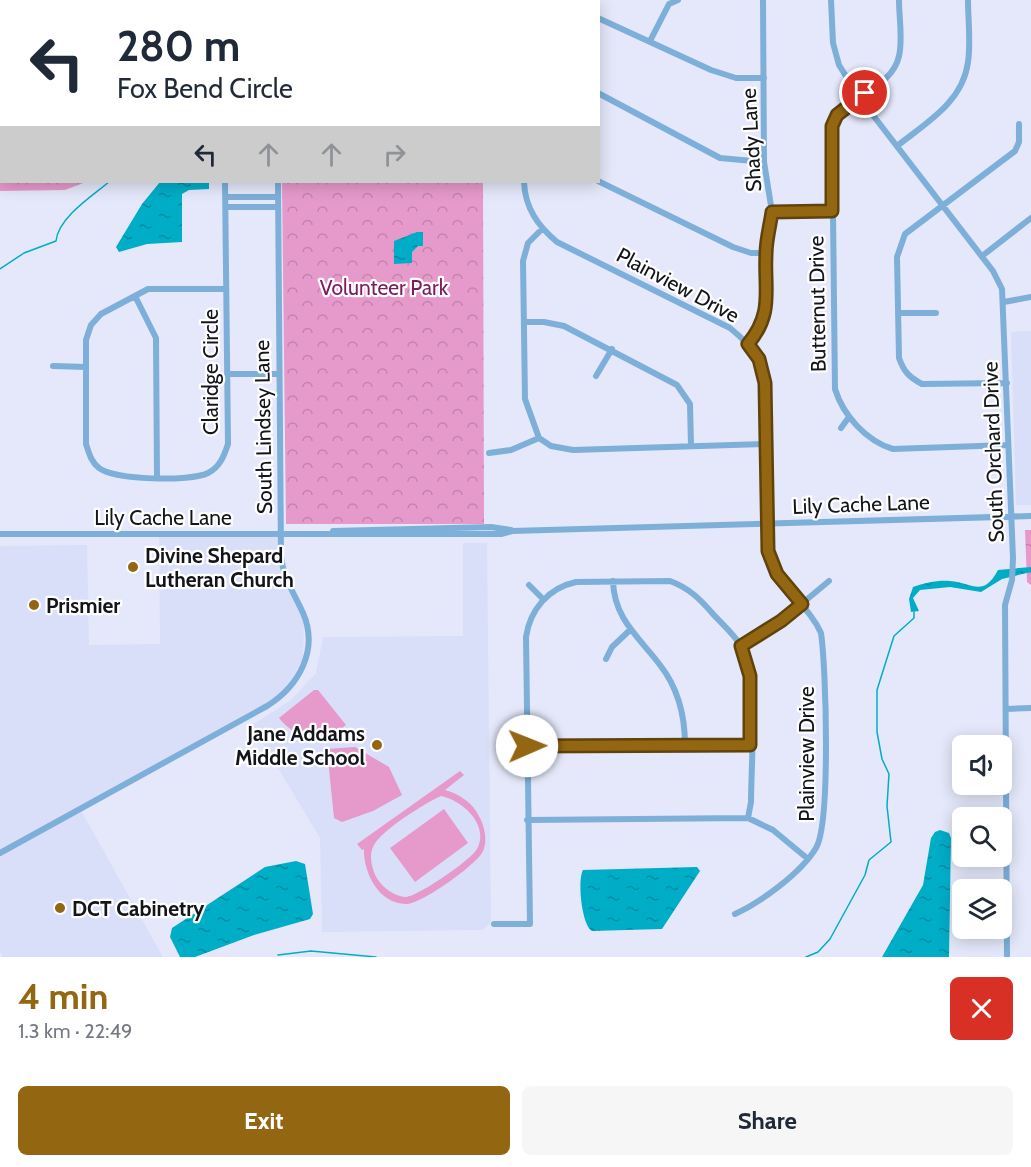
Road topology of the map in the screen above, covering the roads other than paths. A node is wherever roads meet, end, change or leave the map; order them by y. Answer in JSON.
{"nodes":[{"id":1,"x":678,"y":0,"type":"edge"},
{"id":2,"x":763,"y":0,"type":"edge"},
{"id":3,"x":831,"y":0,"type":"edge"},
{"id":4,"x":899,"y":0,"type":"edge"},
{"id":5,"x":968,"y":0,"type":"edge"},
{"id":6,"x":600,"y":19,"type":"edge"},
{"id":7,"x":650,"y":41,"type":"junction"},
{"id":8,"x":764,"y":78,"type":"junction"},
{"id":9,"x":600,"y":94,"type":"edge"},
{"id":10,"x":859,"y":97,"type":"junction"},
{"id":11,"x":1019,"y":124,"type":"dead end"},
{"id":12,"x":897,"y":146,"type":"junction"},
{"id":13,"x":764,"y":162,"type":"junction"},
{"id":14,"x":600,"y":182,"type":"edge"},
{"id":15,"x":225,"y":183,"type":"edge"},
{"id":16,"x":278,"y":183,"type":"edge"},
{"id":17,"x":524,"y":183,"type":"edge"},
{"id":18,"x":226,"y":197,"type":"junction"},
{"id":19,"x":278,"y":197,"type":"junction"},
{"id":20,"x":942,"y":205,"type":"junction"},
{"id":21,"x":226,"y":207,"type":"junction"},
{"id":22,"x":278,"y":207,"type":"junction"},
{"id":23,"x":832,"y":211,"type":"junction"},
{"id":24,"x":772,"y":212,"type":"junction"},
{"id":25,"x":1031,"y":218,"type":"edge"},
{"id":26,"x":542,"y":229,"type":"junction"},
{"id":27,"x":766,"y":253,"type":"junction"},
{"id":28,"x":982,"y":256,"type":"junction"},
{"id":29,"x":226,"y":289,"type":"junction"},
{"id":30,"x":135,"y":296,"type":"junction"},
{"id":31,"x":1031,"y":297,"type":"edge"},
{"id":32,"x":1004,"y":302,"type":"junction"},
{"id":33,"x":898,"y":313,"type":"junction"},
{"id":34,"x":936,"y":313,"type":"dead end"},
{"id":35,"x":524,"y":322,"type":"junction"},
{"id":36,"x":748,"y":344,"type":"junction"},
{"id":37,"x":612,"y":349,"type":"junction"},
{"id":38,"x":53,"y":366,"type":"dead end"},
{"id":39,"x":86,"y":367,"type":"junction"},
{"id":40,"x":228,"y":374,"type":"junction"},
{"id":41,"x":279,"y":374,"type":"junction"},
{"id":42,"x":908,"y":375,"type":"junction"},
{"id":43,"x":596,"y":376,"type":"dead end"},
{"id":44,"x":902,"y":382,"type":"dead end"},
{"id":45,"x":1007,"y":383,"type":"junction"},
{"id":46,"x":849,"y":417,"type":"junction"},
{"id":47,"x":841,"y":428,"type":"dead end"},
{"id":48,"x":538,"y":438,"type":"junction"},
{"id":49,"x":765,"y":444,"type":"junction"},
{"id":50,"x":1008,"y":445,"type":"junction"},
{"id":51,"x":691,"y":446,"type":"junction"},
{"id":52,"x":489,"y":453,"type":"dead end"},
{"id":53,"x":157,"y":477,"type":"junction"},
{"id":54,"x":1031,"y":516,"type":"edge"},
{"id":55,"x":1011,"y":517,"type":"junction"},
{"id":56,"x":767,"y":524,"type":"junction"},
{"id":57,"x":281,"y":532,"type":"junction"},
{"id":58,"x":0,"y":534,"type":"edge"},
{"id":59,"x":689,"y":580,"type":"dead end"},
{"id":60,"x":613,"y":581,"type":"junction"},
{"id":61,"x":829,"y":581,"type":"dead end"},
{"id":62,"x":529,"y":585,"type":"dead end"},
{"id":63,"x":684,"y":586,"type":"junction"},
{"id":64,"x":543,"y":599,"type":"junction"},
{"id":65,"x":802,"y":604,"type":"junction"},
{"id":66,"x":630,"y":630,"type":"junction"},
{"id":67,"x":741,"y":646,"type":"junction"},
{"id":68,"x":606,"y":659,"type":"dead end"},
{"id":69,"x":1031,"y":708,"type":"edge"},
{"id":70,"x":1006,"y":709,"type":"junction"},
{"id":71,"x":685,"y":745,"type":"junction"},
{"id":72,"x":750,"y":745,"type":"junction"},
{"id":73,"x":527,"y":746,"type":"junction"},
{"id":74,"x":748,"y":818,"type":"junction"},
{"id":75,"x":527,"y":820,"type":"junction"},
{"id":76,"x":0,"y":853,"type":"edge"},
{"id":77,"x":808,"y":859,"type":"junction"},
{"id":78,"x":735,"y":914,"type":"dead end"},
{"id":79,"x":494,"y":924,"type":"dead end"},
{"id":80,"x":1007,"y":957,"type":"edge"}],
"edges":[{"from":1,"to":7,"type":"street"},
{"from":2,"to":8,"type":"street","name":"Shady Lane"},
{"from":3,"to":10,"type":"street","name":"South Orchard Drive"},
{"from":4,"to":10,"type":"street","name":"Butternut Drive"},
{"from":5,"to":12,"type":"street"},
{"from":6,"to":7,"type":"street"},
{"from":7,"to":8,"type":"street"},
{"from":8,"to":13,"type":"street","name":"Shady Lane"},
{"from":9,"to":13,"type":"street"},
{"from":10,"to":12,"type":"street","name":"South Orchard Drive"},
{"from":10,"to":23,"type":"street","name":"Butternut Drive"},
{"from":11,"to":20,"type":"street"},
{"from":12,"to":20,"type":"street","name":"South Orchard Drive"},
{"from":13,"to":24,"type":"street","name":"Shady Lane"},
{"from":14,"to":27,"type":"street"},
{"from":15,"to":18,"type":"street","name":"Claridge Circle"},
{"from":16,"to":19,"type":"street","name":"South Lindsey Lane"},
{"from":17,"to":26,"type":"street","name":"Plainview Drive"},
{"from":18,"to":19,"type":"street"},
{"from":18,"to":21,"type":"street","name":"Claridge Circle"},
{"from":19,"to":22,"type":"street","name":"South Lindsey Lane"},
{"from":20,"to":28,"type":"street","name":"South Orchard Drive"},
{"from":20,"to":33,"type":"street"},
{"from":21,"to":22,"type":"street"},
{"from":21,"to":29,"type":"street","name":"Claridge Circle"},
{"from":22,"to":41,"type":"street","name":"South Lindsey Lane"},
{"from":23,"to":24,"type":"street"},
{"from":23,"to":46,"type":"street","name":"Butternut Drive"},
{"from":24,"to":27,"type":"street","name":"Shady Lane"},
{"from":25,"to":28,"type":"street"},
{"from":26,"to":35,"type":"street"},
{"from":26,"to":36,"type":"street","name":"Plainview Drive"},
{"from":27,"to":36,"type":"street","name":"Shady Lane"},
{"from":28,"to":32,"type":"street","name":"South Orchard Drive"},
{"from":29,"to":30,"type":"street","name":"Claridge Circle"},
{"from":29,"to":40,"type":"street","name":"Claridge Circle"},
{"from":30,"to":39,"type":"street","name":"Claridge Circle"},
{"from":30,"to":53,"type":"street"},
{"from":31,"to":32,"type":"street"},
{"from":32,"to":45,"type":"street","name":"South Orchard Drive"},
{"from":33,"to":34,"type":"street"},
{"from":33,"to":42,"type":"street"},
{"from":35,"to":37,"type":"street"},
{"from":35,"to":48,"type":"street"},
{"from":36,"to":49,"type":"street","name":"Plainview Drive"},
{"from":37,"to":43,"type":"street"},
{"from":37,"to":51,"type":"street"},
{"from":38,"to":39,"type":"street"},
{"from":39,"to":53,"type":"street","name":"Claridge Circle"},
{"from":40,"to":41,"type":"street"},
{"from":40,"to":53,"type":"street","name":"Claridge Circle"},
{"from":41,"to":57,"type":"street","name":"South Lindsey Lane"},
{"from":42,"to":44,"type":"street"},
{"from":42,"to":45,"type":"street"},
{"from":45,"to":50,"type":"street","name":"South Orchard Drive"},
{"from":46,"to":47,"type":"street"},
{"from":46,"to":50,"type":"street","name":"Butternut Drive"},
{"from":48,"to":51,"type":"street"},
{"from":48,"to":52,"type":"street"},
{"from":49,"to":51,"type":"street"},
{"from":49,"to":56,"type":"street","name":"Plainview Drive"},
{"from":50,"to":55,"type":"street","name":"South Orchard Drive"},
{"from":54,"to":55,"type":"street","name":"Lily Cache Lane"},
{"from":55,"to":56,"type":"street","name":"Lily Cache Lane"},
{"from":55,"to":70,"type":"street","name":"South Orchard Drive"},
{"from":56,"to":57,"type":"street","name":"Lily Cache Lane"},
{"from":56,"to":65,"type":"street","name":"Plainview Drive"},
{"from":57,"to":58,"type":"street","name":"Lily Cache Lane"},
{"from":57,"to":76,"type":"street","name":"South Lindsey Lane"},
{"from":59,"to":63,"type":"street"},
{"from":60,"to":63,"type":"street"},
{"from":60,"to":64,"type":"street"},
{"from":60,"to":66,"type":"street"},
{"from":61,"to":65,"type":"street"},
{"from":62,"to":64,"type":"street"},
{"from":63,"to":67,"type":"street"},
{"from":64,"to":73,"type":"street"},
{"from":65,"to":67,"type":"street"},
{"from":65,"to":77,"type":"street","name":"Plainview Drive"},
{"from":66,"to":68,"type":"street"},
{"from":66,"to":71,"type":"street"},
{"from":67,"to":72,"type":"street"},
{"from":69,"to":70,"type":"street"},
{"from":70,"to":80,"type":"street","name":"South Orchard Drive"},
{"from":71,"to":72,"type":"street"},
{"from":71,"to":73,"type":"street"},
{"from":72,"to":74,"type":"street"},
{"from":73,"to":75,"type":"street"},
{"from":74,"to":75,"type":"street"},
{"from":74,"to":77,"type":"street"},
{"from":75,"to":79,"type":"street"},
{"from":77,"to":78,"type":"street"}]}
